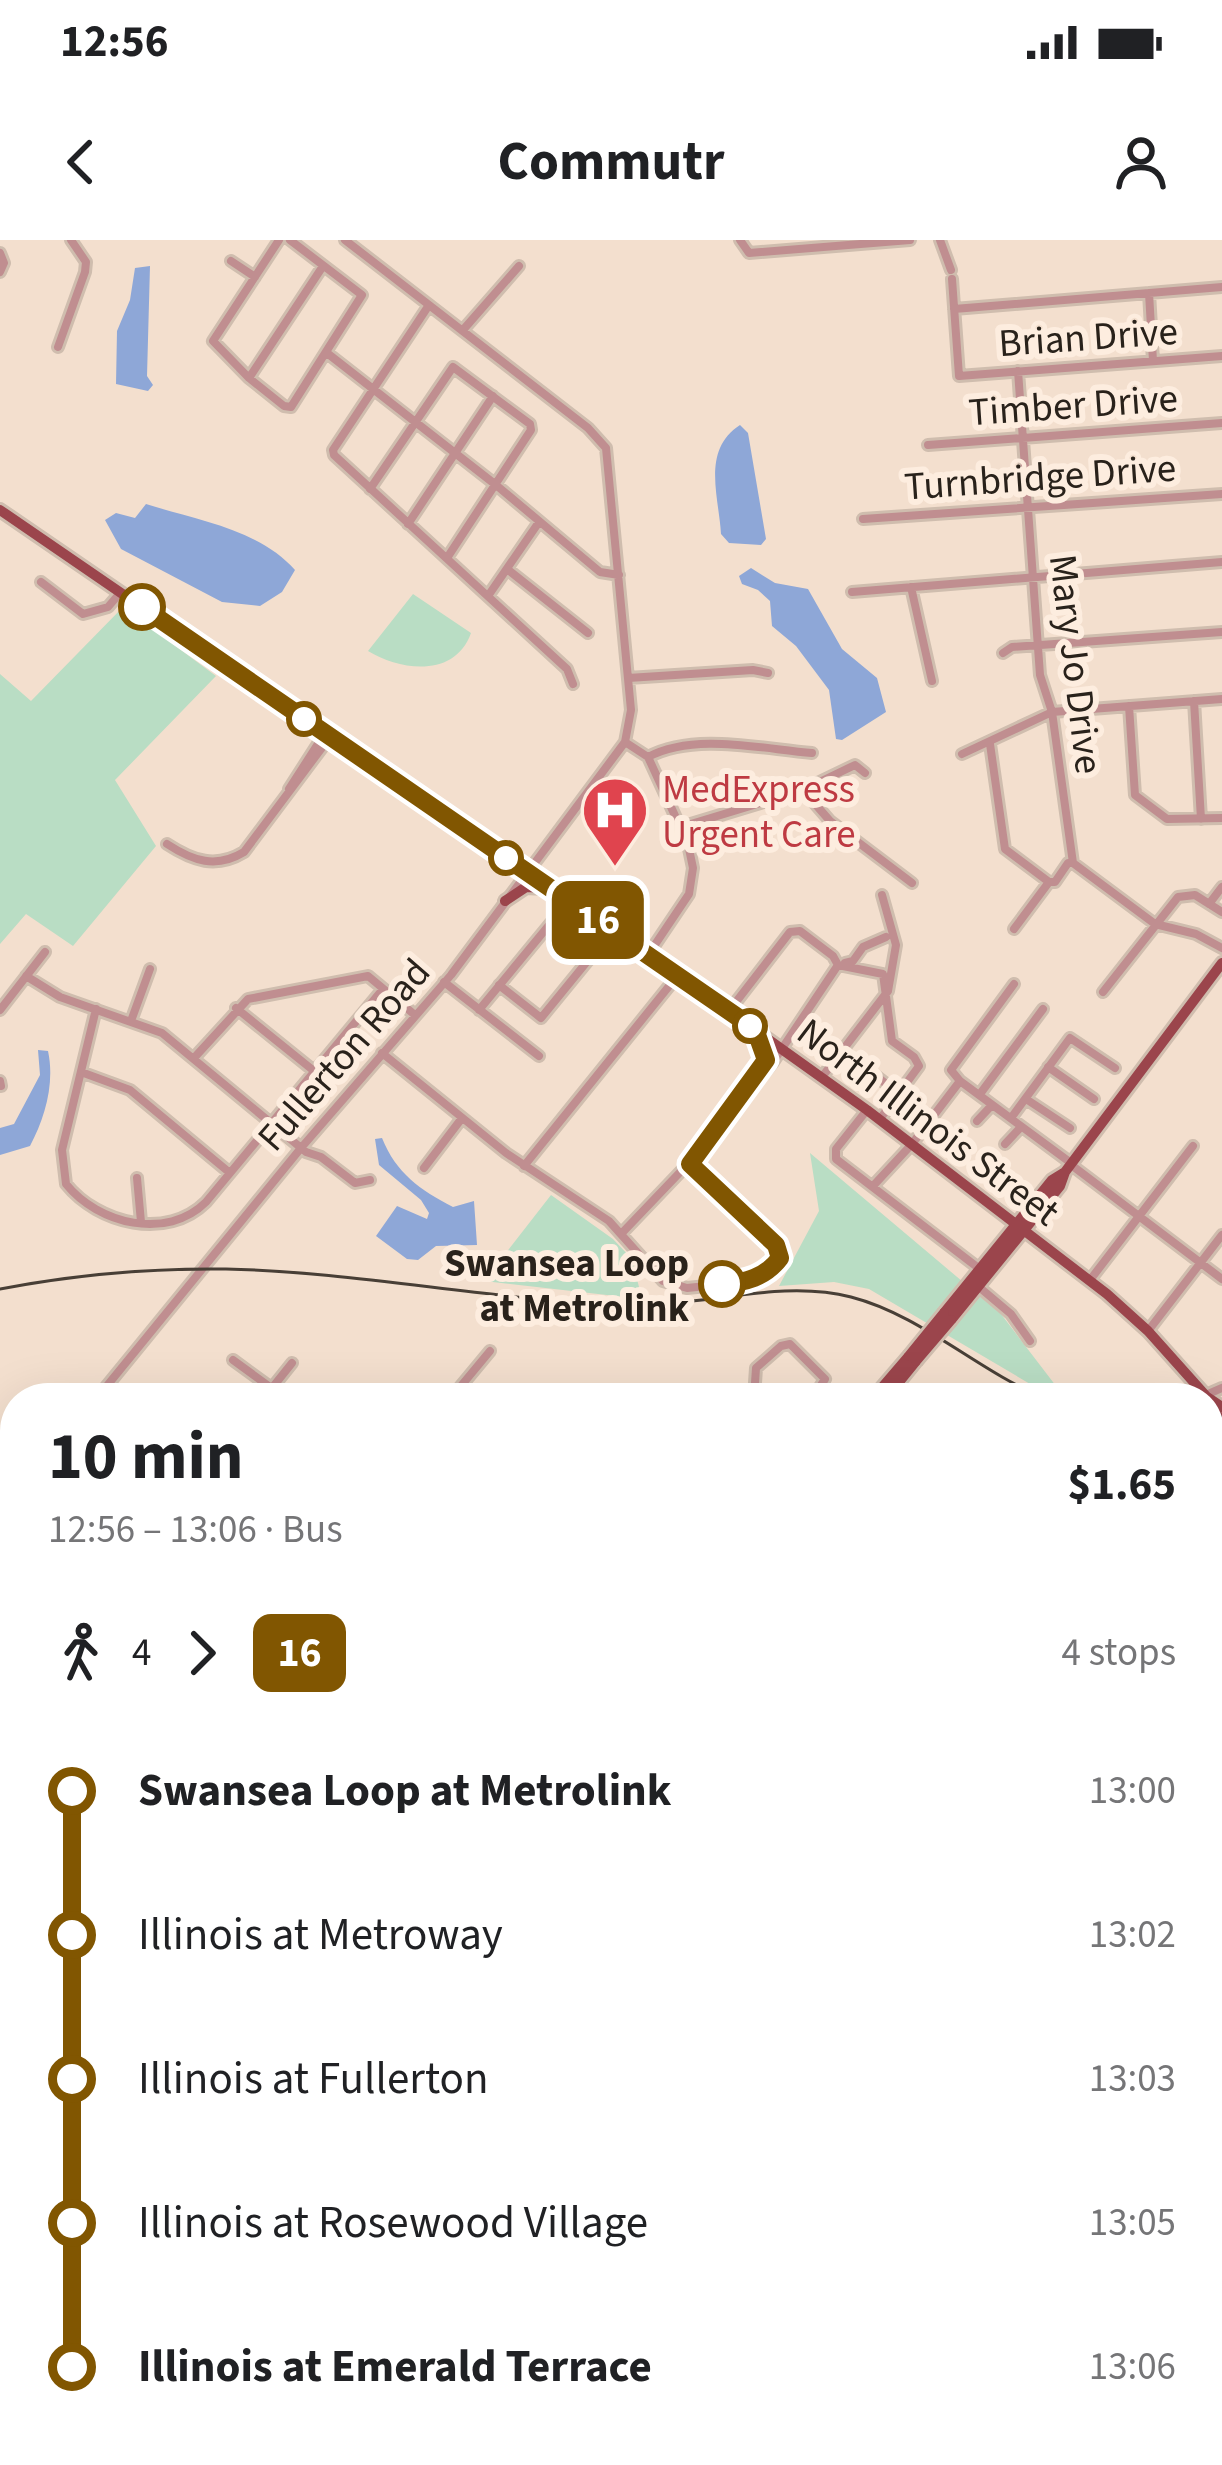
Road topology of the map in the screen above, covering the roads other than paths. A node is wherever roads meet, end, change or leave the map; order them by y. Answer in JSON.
{"nodes":[{"id":1,"x":70,"y":240,"type":"edge"},
{"id":2,"x":279,"y":240,"type":"edge"},
{"id":3,"x":290,"y":240,"type":"edge"},
{"id":4,"x":346,"y":240,"type":"edge"},
{"id":5,"x":740,"y":240,"type":"edge"},
{"id":6,"x":910,"y":240,"type":"edge"},
{"id":7,"x":940,"y":240,"type":"edge"},
{"id":8,"x":0,"y":253,"type":"edge"},
{"id":9,"x":231,"y":261,"type":"dead end"},
{"id":10,"x":323,"y":266,"type":"junction"},
{"id":11,"x":519,"y":266,"type":"dead end"},
{"id":12,"x":0,"y":272,"type":"edge"},
{"id":13,"x":255,"y":277,"type":"junction"},
{"id":14,"x":1222,"y":287,"type":"edge"},
{"id":15,"x":1149,"y":293,"type":"junction"},
{"id":16,"x":429,"y":305,"type":"junction"},
{"id":17,"x":955,"y":309,"type":"junction"},
{"id":18,"x":463,"y":330,"type":"junction"},
{"id":19,"x":58,"y":347,"type":"dead end"},
{"id":20,"x":327,"y":353,"type":"junction"},
{"id":21,"x":1222,"y":356,"type":"edge"},
{"id":22,"x":1153,"y":361,"type":"junction"},
{"id":23,"x":1018,"y":371,"type":"junction"},
{"id":24,"x":249,"y":378,"type":"junction"},
{"id":25,"x":373,"y":389,"type":"junction"},
{"id":26,"x":494,"y":396,"type":"junction"},
{"id":27,"x":415,"y":421,"type":"junction"},
{"id":28,"x":1222,"y":423,"type":"edge"},
{"id":29,"x":1022,"y":439,"type":"junction"},
{"id":30,"x":928,"y":445,"type":"dead end"},
{"id":31,"x":455,"y":452,"type":"junction"},
{"id":32,"x":496,"y":484,"type":"junction"},
{"id":33,"x":370,"y":488,"type":"junction"},
{"id":34,"x":1222,"y":494,"type":"edge"},
{"id":35,"x":1028,"y":507,"type":"junction"},
{"id":36,"x":0,"y":510,"type":"edge"},
{"id":37,"x":863,"y":519,"type":"dead end"},
{"id":38,"x":539,"y":521,"type":"junction"},
{"id":39,"x":408,"y":524,"type":"junction"},
{"id":40,"x":447,"y":558,"type":"junction"},
{"id":41,"x":1222,"y":562,"type":"edge"},
{"id":42,"x":507,"y":569,"type":"junction"},
{"id":43,"x":619,"y":574,"type":"junction"},
{"id":44,"x":1034,"y":576,"type":"junction"},
{"id":45,"x":41,"y":582,"type":"dead end"},
{"id":46,"x":911,"y":587,"type":"junction"},
{"id":47,"x":120,"y":592,"type":"junction"},
{"id":48,"x":852,"y":592,"type":"dead end"},
{"id":49,"x":488,"y":596,"type":"junction"},
{"id":50,"x":1222,"y":632,"type":"edge"},
{"id":51,"x":588,"y":633,"type":"dead end"},
{"id":52,"x":1039,"y":645,"type":"junction"},
{"id":53,"x":1003,"y":653,"type":"dead end"},
{"id":54,"x":768,"y":673,"type":"dead end"},
{"id":55,"x":628,"y":678,"type":"junction"},
{"id":56,"x":932,"y":681,"type":"dead end"},
{"id":57,"x":573,"y":684,"type":"dead end"},
{"id":58,"x":1222,"y":699,"type":"edge"},
{"id":59,"x":1194,"y":701,"type":"junction"},
{"id":60,"x":1129,"y":706,"type":"junction"},
{"id":61,"x":1052,"y":712,"type":"junction"},
{"id":62,"x":327,"y":735,"type":"junction"},
{"id":63,"x":625,"y":742,"type":"junction"},
{"id":64,"x":990,"y":744,"type":"junction"},
{"id":65,"x":812,"y":753,"type":"dead end"},
{"id":66,"x":962,"y":754,"type":"dead end"},
{"id":67,"x":648,"y":757,"type":"junction"},
{"id":68,"x":865,"y":773,"type":"dead end"},
{"id":69,"x":803,"y":790,"type":"junction"},
{"id":70,"x":1222,"y":818,"type":"edge"},
{"id":71,"x":1201,"y":819,"type":"junction"},
{"id":72,"x":681,"y":827,"type":"junction"},
{"id":73,"x":167,"y":844,"type":"dead end"},
{"id":74,"x":1073,"y":863,"type":"junction"},
{"id":75,"x":526,"y":871,"type":"junction"},
{"id":76,"x":1049,"y":882,"type":"junction"},
{"id":77,"x":912,"y":883,"type":"dead end"},
{"id":78,"x":626,"y":885,"type":"dead end"},
{"id":79,"x":1222,"y":887,"type":"edge"},
{"id":80,"x":553,"y":890,"type":"junction"},
{"id":81,"x":882,"y":895,"type":"dead end"},
{"id":82,"x":505,"y":901,"type":"junction"},
{"id":83,"x":569,"y":901,"type":"junction"},
{"id":84,"x":1209,"y":904,"type":"junction"},
{"id":85,"x":1222,"y":912,"type":"edge"},
{"id":86,"x":596,"y":919,"type":"junction"},
{"id":87,"x":1155,"y":924,"type":"junction"},
{"id":88,"x":1014,"y":928,"type":"dead end"},
{"id":89,"x":612,"y":931,"type":"junction"},
{"id":90,"x":886,"y":937,"type":"dead end"},
{"id":91,"x":1222,"y":948,"type":"edge"},
{"id":92,"x":45,"y":952,"type":"dead end"},
{"id":93,"x":647,"y":955,"type":"junction"},
{"id":94,"x":1222,"y":963,"type":"edge"},
{"id":95,"x":838,"y":965,"type":"junction"},
{"id":96,"x":150,"y":969,"type":"dead end"},
{"id":97,"x":678,"y":975,"type":"junction"},
{"id":98,"x":26,"y":976,"type":"junction"},
{"id":99,"x":444,"y":982,"type":"junction"},
{"id":100,"x":1014,"y":984,"type":"dead end"},
{"id":101,"x":499,"y":986,"type":"junction"},
{"id":102,"x":383,"y":989,"type":"junction"},
{"id":103,"x":888,"y":991,"type":"junction"},
{"id":104,"x":1103,"y":992,"type":"dead end"},
{"id":105,"x":236,"y":1008,"type":"junction"},
{"id":106,"x":96,"y":1009,"type":"junction"},
{"id":107,"x":1043,"y":1009,"type":"dead end"},
{"id":108,"x":0,"y":1010,"type":"edge"},
{"id":109,"x":479,"y":1010,"type":"junction"},
{"id":110,"x":729,"y":1011,"type":"junction"},
{"id":111,"x":415,"y":1015,"type":"junction"},
{"id":112,"x":131,"y":1021,"type":"junction"},
{"id":113,"x":755,"y":1029,"type":"junction"},
{"id":114,"x":780,"y":1047,"type":"junction"},
{"id":115,"x":382,"y":1054,"type":"junction"},
{"id":116,"x":539,"y":1056,"type":"dead end"},
{"id":117,"x":194,"y":1058,"type":"junction"},
{"id":118,"x":766,"y":1060,"type":"junction"},
{"id":119,"x":833,"y":1062,"type":"junction"},
{"id":120,"x":1048,"y":1067,"type":"junction"},
{"id":121,"x":1115,"y":1068,"type":"dead end"},
{"id":122,"x":314,"y":1071,"type":"junction"},
{"id":123,"x":81,"y":1072,"type":"junction"},
{"id":124,"x":822,"y":1077,"type":"junction"},
{"id":125,"x":960,"y":1081,"type":"junction"},
{"id":126,"x":899,"y":1094,"type":"junction"},
{"id":127,"x":980,"y":1094,"type":"junction"},
{"id":128,"x":1026,"y":1099,"type":"junction"},
{"id":129,"x":1094,"y":1099,"type":"dead end"},
{"id":130,"x":741,"y":1100,"type":"junction"},
{"id":131,"x":992,"y":1105,"type":"junction"},
{"id":132,"x":866,"y":1110,"type":"junction"},
{"id":133,"x":462,"y":1118,"type":"junction"},
{"id":134,"x":1011,"y":1118,"type":"junction"},
{"id":135,"x":880,"y":1119,"type":"junction"},
{"id":136,"x":977,"y":1121,"type":"dead end"},
{"id":137,"x":272,"y":1123,"type":"junction"},
{"id":138,"x":1021,"y":1127,"type":"junction"},
{"id":139,"x":1070,"y":1128,"type":"dead end"},
{"id":140,"x":913,"y":1144,"type":"junction"},
{"id":141,"x":1005,"y":1144,"type":"dead end"},
{"id":142,"x":1193,"y":1146,"type":"dead end"},
{"id":143,"x":301,"y":1148,"type":"junction"},
{"id":144,"x":690,"y":1164,"type":"junction"},
{"id":145,"x":524,"y":1166,"type":"junction"},
{"id":146,"x":1068,"y":1166,"type":"junction"},
{"id":147,"x":424,"y":1168,"type":"dead end"},
{"id":148,"x":230,"y":1173,"type":"junction"},
{"id":149,"x":137,"y":1178,"type":"dead end"},
{"id":150,"x":370,"y":1180,"type":"dead end"},
{"id":151,"x":873,"y":1186,"type":"junction"},
{"id":152,"x":1139,"y":1216,"type":"junction"},
{"id":153,"x":141,"y":1222,"type":"junction"},
{"id":154,"x":1021,"y":1228,"type":"junction"},
{"id":155,"x":622,"y":1233,"type":"junction"},
{"id":156,"x":1222,"y":1235,"type":"edge"},
{"id":157,"x":1201,"y":1263,"type":"junction"},
{"id":158,"x":981,"y":1270,"type":"junction"},
{"id":159,"x":1222,"y":1279,"type":"edge"},
{"id":160,"x":1090,"y":1280,"type":"junction"},
{"id":161,"x":979,"y":1287,"type":"junction"},
{"id":162,"x":948,"y":1317,"type":"junction"},
{"id":163,"x":1148,"y":1331,"type":"junction"},
{"id":164,"x":1030,"y":1341,"type":"dead end"},
{"id":165,"x":490,"y":1351,"type":"dead end"},
{"id":166,"x":913,"y":1358,"type":"junction"},
{"id":167,"x":233,"y":1360,"type":"dead end"},
{"id":168,"x":292,"y":1363,"type":"dead end"},
{"id":169,"x":109,"y":1383,"type":"edge"},
{"id":170,"x":265,"y":1383,"type":"edge"},
{"id":171,"x":276,"y":1383,"type":"edge"},
{"id":172,"x":464,"y":1383,"type":"edge"},
{"id":173,"x":755,"y":1383,"type":"edge"},
{"id":174,"x":822,"y":1383,"type":"edge"},
{"id":175,"x":888,"y":1383,"type":"edge"},
{"id":176,"x":896,"y":1383,"type":"edge"},
{"id":177,"x":1194,"y":1383,"type":"edge"}],
"edges":[{"from":1,"to":19,"type":"street"},
{"from":2,"to":13,"type":"street"},
{"from":3,"to":10,"type":"street"},
{"from":4,"to":16,"type":"street"},
{"from":5,"to":6,"type":"street"},
{"from":7,"to":17,"type":"street"},
{"from":8,"to":12,"type":"street"},
{"from":9,"to":13,"type":"street"},
{"from":10,"to":20,"type":"street"},
{"from":10,"to":24,"type":"street"},
{"from":11,"to":18,"type":"street"},
{"from":13,"to":24,"type":"street"},
{"from":14,"to":15,"type":"street"},
{"from":15,"to":17,"type":"street"},
{"from":15,"to":22,"type":"street"},
{"from":16,"to":18,"type":"street"},
{"from":16,"to":25,"type":"street"},
{"from":17,"to":23,"type":"street","name":"Brian Drive"},
{"from":18,"to":43,"type":"street"},
{"from":20,"to":24,"type":"street"},
{"from":20,"to":25,"type":"street"},
{"from":21,"to":22,"type":"street","name":"Brian Drive"},
{"from":22,"to":23,"type":"street","name":"Brian Drive"},
{"from":23,"to":29,"type":"street","name":"Mary Jo Drive"},
{"from":25,"to":27,"type":"street"},
{"from":25,"to":33,"type":"street"},
{"from":26,"to":27,"type":"street"},
{"from":26,"to":31,"type":"street"},
{"from":26,"to":32,"type":"street"},
{"from":27,"to":31,"type":"street"},
{"from":27,"to":33,"type":"street"},
{"from":28,"to":29,"type":"street","name":"Timber Drive"},
{"from":29,"to":30,"type":"street","name":"Timber Drive"},
{"from":29,"to":35,"type":"street","name":"Mary Jo Drive"},
{"from":31,"to":32,"type":"street"},
{"from":31,"to":39,"type":"street"},
{"from":32,"to":38,"type":"street"},
{"from":32,"to":40,"type":"street"},
{"from":33,"to":39,"type":"street"},
{"from":34,"to":35,"type":"street","name":"Turnbridge Drive"},
{"from":35,"to":37,"type":"street","name":"Turnbridge Drive"},
{"from":35,"to":44,"type":"street","name":"Mary Jo Drive"},
{"from":36,"to":47,"type":"main road","name":"North Illinois Street"},
{"from":38,"to":42,"type":"street"},
{"from":38,"to":43,"type":"street"},
{"from":39,"to":40,"type":"street"},
{"from":40,"to":49,"type":"street"},
{"from":41,"to":44,"type":"street"},
{"from":42,"to":49,"type":"street"},
{"from":42,"to":51,"type":"street"},
{"from":43,"to":55,"type":"street"},
{"from":44,"to":46,"type":"street"},
{"from":44,"to":52,"type":"street","name":"Mary Jo Drive"},
{"from":45,"to":47,"type":"street"},
{"from":46,"to":48,"type":"street"},
{"from":46,"to":56,"type":"street"},
{"from":47,"to":62,"type":"main road","name":"North Illinois Street"},
{"from":49,"to":57,"type":"street"},
{"from":50,"to":52,"type":"street"},
{"from":52,"to":53,"type":"street"},
{"from":52,"to":61,"type":"street","name":"Mary Jo Drive"},
{"from":54,"to":55,"type":"street"},
{"from":55,"to":63,"type":"street"},
{"from":58,"to":59,"type":"street"},
{"from":59,"to":60,"type":"street"},
{"from":59,"to":71,"type":"street"},
{"from":60,"to":61,"type":"street"},
{"from":60,"to":71,"type":"street"},
{"from":61,"to":64,"type":"street"},
{"from":61,"to":74,"type":"street","name":"Mary Jo Drive"},
{"from":62,"to":73,"type":"street"},
{"from":62,"to":75,"type":"main road","name":"North Illinois Street"},
{"from":63,"to":67,"type":"street"},
{"from":63,"to":75,"type":"street","name":"Fullerton Road"},
{"from":64,"to":66,"type":"street"},
{"from":64,"to":76,"type":"street"},
{"from":65,"to":67,"type":"street"},
{"from":67,"to":72,"type":"street"},
{"from":68,"to":69,"type":"street"},
{"from":69,"to":72,"type":"street"},
{"from":69,"to":77,"type":"street"},
{"from":70,"to":71,"type":"street"},
{"from":72,"to":93,"type":"street"},
{"from":74,"to":76,"type":"street"},
{"from":74,"to":87,"type":"street"},
{"from":75,"to":80,"type":"main road","name":"North Illinois Street"},
{"from":75,"to":82,"type":"street","name":"Fullerton Road"},
{"from":76,"to":88,"type":"street"},
{"from":78,"to":86,"type":"street"},
{"from":79,"to":84,"type":"street"},
{"from":80,"to":82,"type":"main road"},
{"from":80,"to":83,"type":"main road","name":"North Illinois Street"},
{"from":81,"to":103,"type":"street"},
{"from":82,"to":99,"type":"street","name":"Fullerton Road"},
{"from":83,"to":86,"type":"main road","name":"North Illinois Street"},
{"from":83,"to":101,"type":"street"},
{"from":84,"to":85,"type":"street"},
{"from":84,"to":87,"type":"street"},
{"from":86,"to":89,"type":"main road","name":"North Illinois Street"},
{"from":87,"to":91,"type":"street"},
{"from":87,"to":104,"type":"street"},
{"from":89,"to":93,"type":"main road","name":"North Illinois Street"},
{"from":89,"to":101,"type":"street"},
{"from":90,"to":95,"type":"street"},
{"from":92,"to":98,"type":"street"},
{"from":93,"to":97,"type":"main road","name":"North Illinois Street"},
{"from":94,"to":146,"type":"main road"},
{"from":95,"to":103,"type":"street"},
{"from":95,"to":110,"type":"street"},
{"from":95,"to":114,"type":"street"},
{"from":96,"to":112,"type":"street"},
{"from":97,"to":110,"type":"main road","name":"North Illinois Street"},
{"from":97,"to":145,"type":"street"},
{"from":98,"to":106,"type":"street"},
{"from":98,"to":108,"type":"street"},
{"from":99,"to":109,"type":"street"},
{"from":99,"to":111,"type":"street","name":"Fullerton Road"},
{"from":100,"to":125,"type":"street"},
{"from":101,"to":109,"type":"street"},
{"from":102,"to":105,"type":"street"},
{"from":102,"to":111,"type":"street"},
{"from":102,"to":122,"type":"street"},
{"from":103,"to":119,"type":"street"},
{"from":103,"to":126,"type":"street"},
{"from":105,"to":117,"type":"street"},
{"from":105,"to":122,"type":"street"},
{"from":106,"to":112,"type":"street"},
{"from":106,"to":123,"type":"street"},
{"from":107,"to":127,"type":"street"},
{"from":109,"to":116,"type":"street"},
{"from":110,"to":113,"type":"main road","name":"North Illinois Street"},
{"from":111,"to":115,"type":"street","name":"Fullerton Road"},
{"from":112,"to":117,"type":"street"},
{"from":113,"to":114,"type":"main road","name":"North Illinois Street"},
{"from":113,"to":118,"type":"street"},
{"from":114,"to":118,"type":"street"},
{"from":114,"to":124,"type":"main road","name":"North Illinois Street"},
{"from":114,"to":130,"type":"street"},
{"from":115,"to":133,"type":"street"},
{"from":115,"to":143,"type":"street","name":"Fullerton Road"},
{"from":117,"to":137,"type":"street"},
{"from":118,"to":130,"type":"street"},
{"from":119,"to":124,"type":"street"},
{"from":119,"to":126,"type":"street"},
{"from":120,"to":121,"type":"street"},
{"from":120,"to":128,"type":"street"},
{"from":120,"to":129,"type":"street"},
{"from":122,"to":137,"type":"street"},
{"from":123,"to":148,"type":"street"},
{"from":123,"to":153,"type":"street"},
{"from":124,"to":132,"type":"main road","name":"North Illinois Street"},
{"from":125,"to":127,"type":"street"},
{"from":125,"to":140,"type":"street"},
{"from":126,"to":135,"type":"street"},
{"from":127,"to":131,"type":"street"},
{"from":128,"to":134,"type":"street"},
{"from":128,"to":139,"type":"street"},
{"from":130,"to":144,"type":"street"},
{"from":131,"to":134,"type":"street"},
{"from":131,"to":136,"type":"street"},
{"from":132,"to":135,"type":"main road","name":"North Illinois Street"},
{"from":132,"to":151,"type":"street"},
{"from":133,"to":145,"type":"street"},
{"from":133,"to":147,"type":"street"},
{"from":134,"to":138,"type":"street"},
{"from":135,"to":140,"type":"main road","name":"North Illinois Street"},
{"from":137,"to":143,"type":"street"},
{"from":137,"to":148,"type":"street"},
{"from":138,"to":141,"type":"street"},
{"from":138,"to":146,"type":"street"},
{"from":140,"to":151,"type":"street"},
{"from":140,"to":154,"type":"main road","name":"North Illinois Street"},
{"from":142,"to":152,"type":"street"},
{"from":143,"to":150,"type":"street"},
{"from":143,"to":169,"type":"street","name":"Fullerton Road"},
{"from":144,"to":155,"type":"street"},
{"from":144,"to":155,"type":"street"},
{"from":145,"to":155,"type":"street"},
{"from":146,"to":152,"type":"street"},
{"from":146,"to":154,"type":"main road"},
{"from":148,"to":153,"type":"street"},
{"from":149,"to":153,"type":"street"},
{"from":151,"to":158,"type":"street"},
{"from":152,"to":157,"type":"street"},
{"from":152,"to":160,"type":"street"},
{"from":154,"to":158,"type":"main road"},
{"from":154,"to":160,"type":"main road","name":"North Illinois Street"},
{"from":154,"to":161,"type":"main road"},
{"from":156,"to":157,"type":"street"},
{"from":157,"to":159,"type":"street"},
{"from":157,"to":163,"type":"street"},
{"from":158,"to":162,"type":"main road"},
{"from":160,"to":163,"type":"main road","name":"North Illinois Street"},
{"from":161,"to":162,"type":"main road"},
{"from":161,"to":164,"type":"street"},
{"from":162,"to":166,"type":"main road","bridge":true},
{"from":163,"to":177,"type":"main road","name":"North Illinois Street"},
{"from":165,"to":172,"type":"street"},
{"from":166,"to":175,"type":"main road"},
{"from":166,"to":176,"type":"main road"},
{"from":167,"to":170,"type":"street"},
{"from":168,"to":171,"type":"street"},
{"from":173,"to":174,"type":"street"}]}
